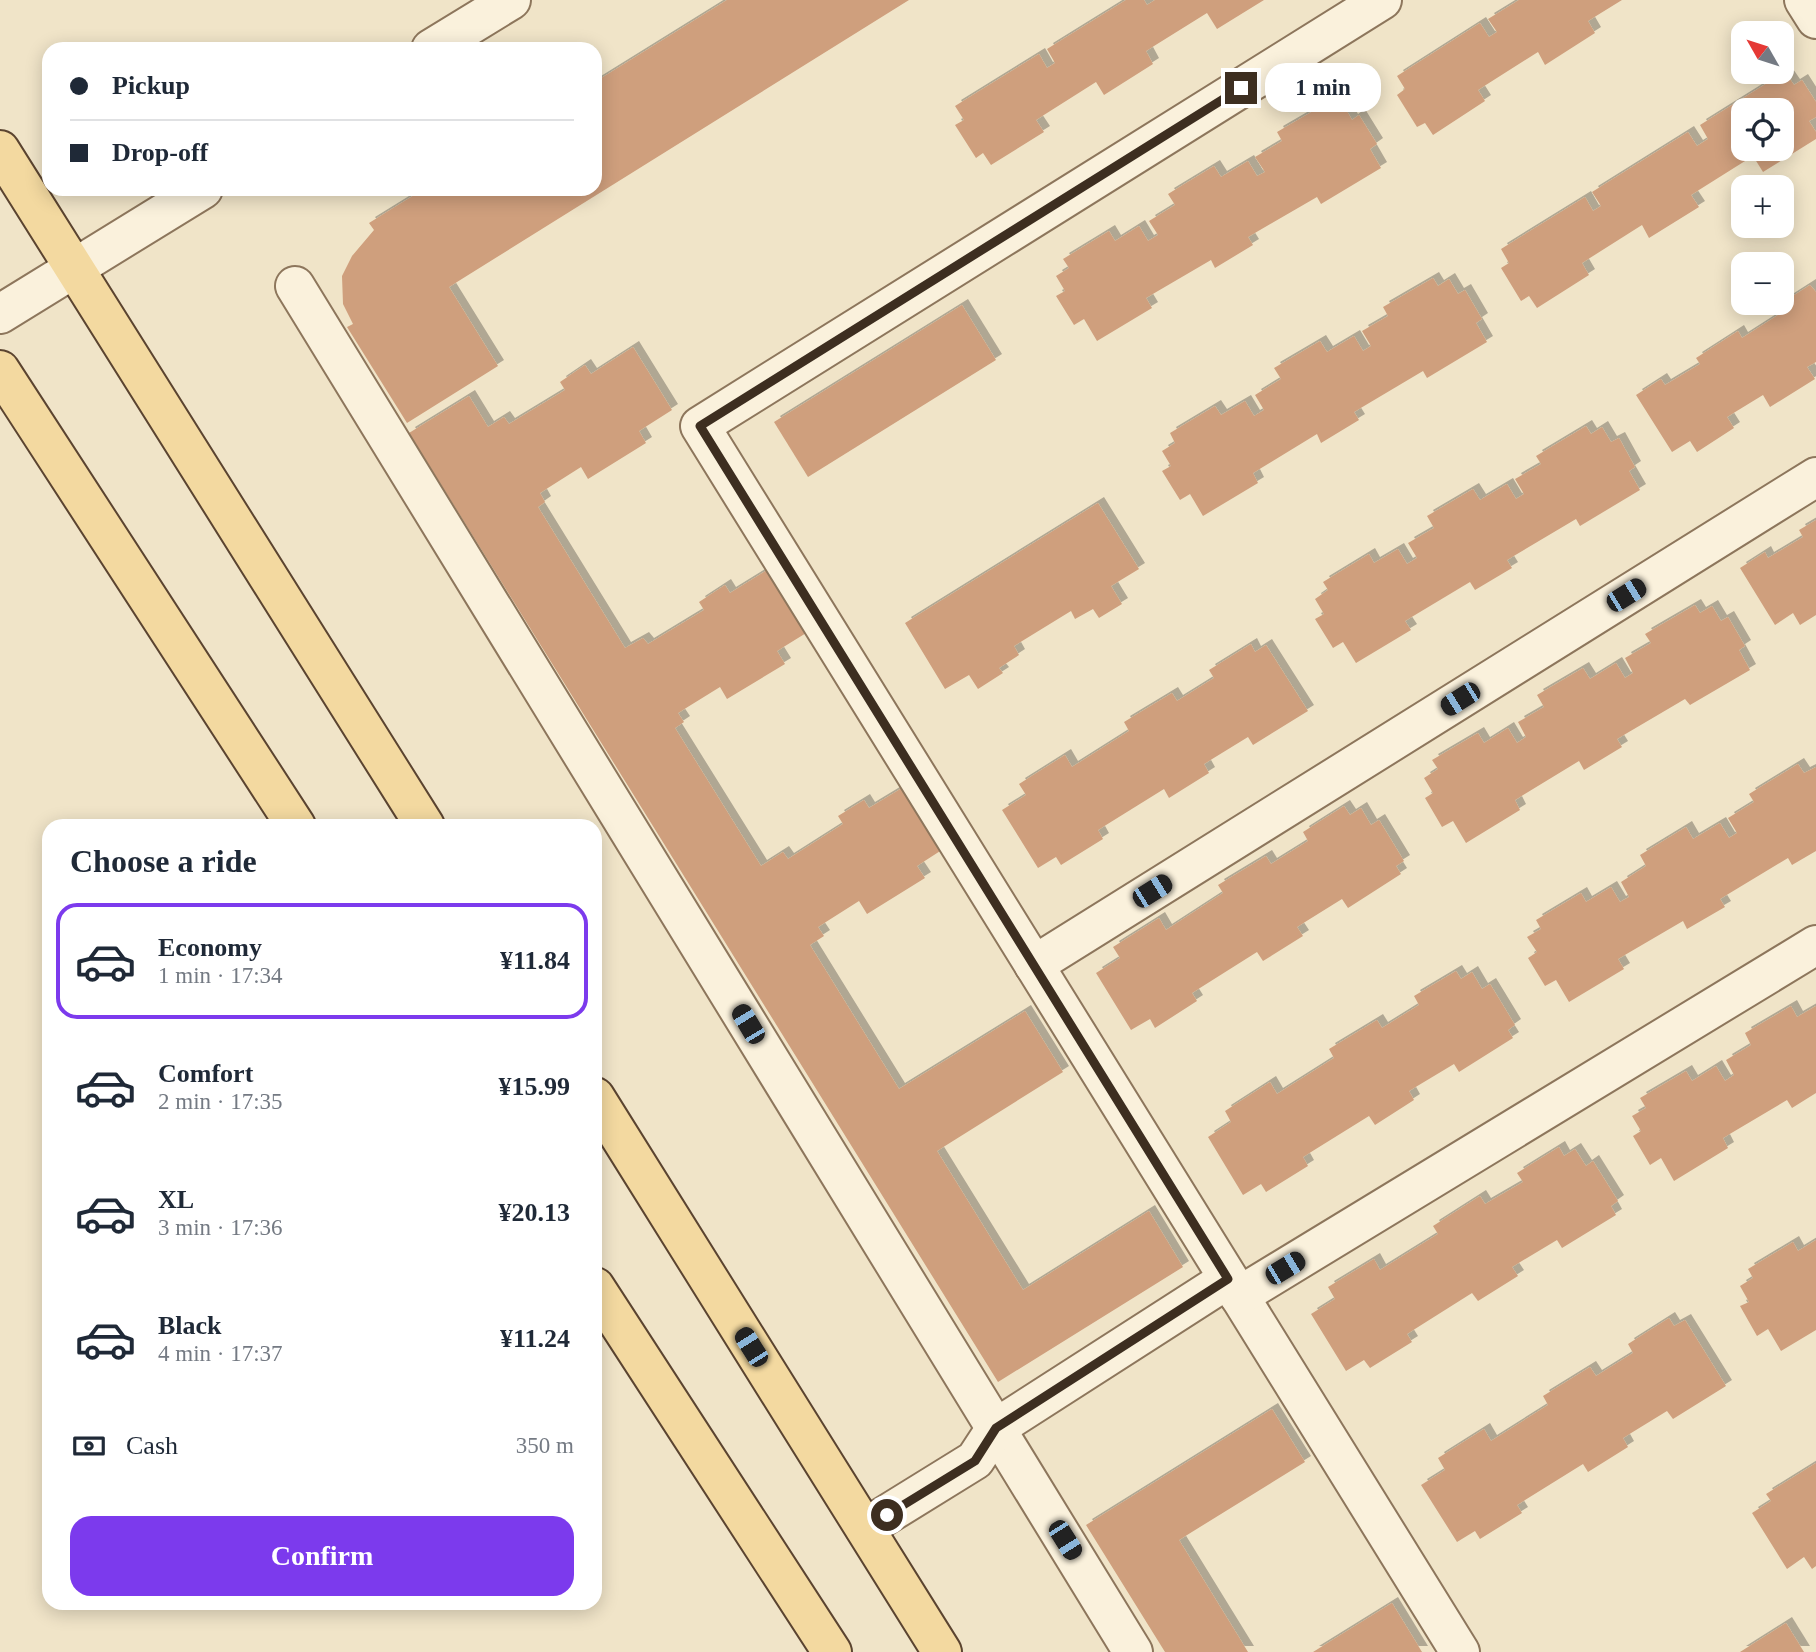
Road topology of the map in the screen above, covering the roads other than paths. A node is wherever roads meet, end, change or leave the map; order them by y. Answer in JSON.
{"nodes":[{"id":1,"x":511,"y":0,"type":"edge"},
{"id":2,"x":1382,"y":0,"type":"edge"},
{"id":3,"x":1804,"y":0,"type":"edge"},
{"id":4,"x":1816,"y":19,"type":"edge"},
{"id":5,"x":442,"y":42,"type":"edge"},
{"id":6,"x":0,"y":150,"type":"edge"},
{"id":7,"x":192,"y":196,"type":"edge"},
{"id":8,"x":75,"y":268,"type":"junction"},
{"id":9,"x":295,"y":286,"type":"dead end"},
{"id":10,"x":0,"y":314,"type":"edge"},
{"id":11,"x":0,"y":370,"type":"edge"},
{"id":12,"x":1816,"y":477,"type":"edge"},
{"id":13,"x":291,"y":819,"type":"edge"},
{"id":14,"x":421,"y":819,"type":"edge"},
{"id":15,"x":1816,"y":945,"type":"edge"},
{"id":16,"x":1034,"y":965,"type":"junction"},
{"id":17,"x":602,"y":1108,"type":"edge"},
{"id":18,"x":1233,"y":1287,"type":"junction"},
{"id":19,"x":602,"y":1298,"type":"edge"},
{"id":20,"x":996,"y":1428,"type":"junction"},
{"id":21,"x":865,"y":1528,"type":"junction"},
{"id":22,"x":832,"y":1652,"type":"edge"},
{"id":23,"x":942,"y":1652,"type":"edge"},
{"id":24,"x":1133,"y":1652,"type":"edge"},
{"id":25,"x":1460,"y":1652,"type":"edge"}],
"edges":[{"from":1,"to":5,"type":"street"},
{"from":2,"to":16,"type":"street"},
{"from":3,"to":4,"type":"street"},
{"from":6,"to":8,"type":"main road"},
{"from":7,"to":8,"type":"street"},
{"from":8,"to":10,"type":"street"},
{"from":8,"to":14,"type":"main road"},
{"from":9,"to":20,"type":"street"},
{"from":11,"to":13,"type":"main road"},
{"from":12,"to":16,"type":"street"},
{"from":15,"to":18,"type":"street"},
{"from":16,"to":18,"type":"street"},
{"from":17,"to":21,"type":"main road"},
{"from":18,"to":20,"type":"street"},
{"from":18,"to":25,"type":"street"},
{"from":19,"to":22,"type":"main road"},
{"from":20,"to":21,"type":"street"},
{"from":20,"to":24,"type":"street"},
{"from":21,"to":23,"type":"main road"}]}
